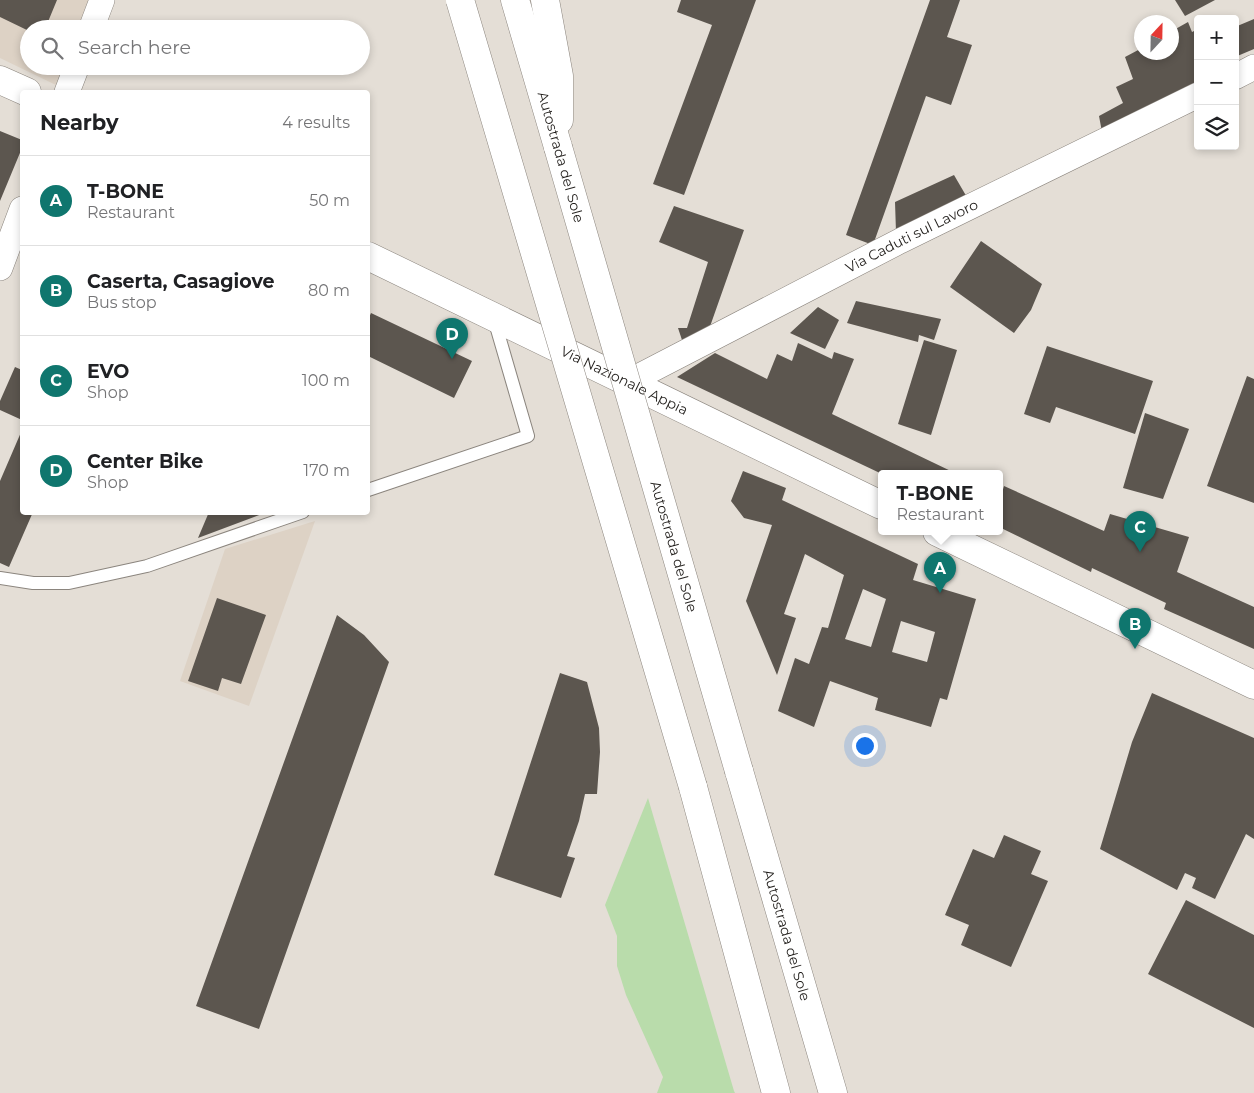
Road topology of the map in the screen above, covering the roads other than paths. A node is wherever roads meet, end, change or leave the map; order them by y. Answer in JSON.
{"nodes":[{"id":1,"x":102,"y":0,"type":"edge"},
{"id":2,"x":460,"y":0,"type":"edge"},
{"id":3,"x":515,"y":0,"type":"edge"},
{"id":4,"x":544,"y":0,"type":"edge"},
{"id":5,"x":94,"y":20,"type":"edge"},
{"id":6,"x":1254,"y":67,"type":"edge"},
{"id":7,"x":74,"y":75,"type":"edge"},
{"id":8,"x":1239,"y":75,"type":"edge"},
{"id":9,"x":0,"y":80,"type":"edge"},
{"id":10,"x":22,"y":90,"type":"edge"},
{"id":11,"x":68,"y":90,"type":"edge"},
{"id":12,"x":1194,"y":97,"type":"edge"},
{"id":13,"x":558,"y":147,"type":"junction"},
{"id":14,"x":20,"y":214,"type":"edge"},
{"id":15,"x":370,"y":257,"type":"edge"},
{"id":16,"x":0,"y":268,"type":"edge"},
{"id":17,"x":493,"y":317,"type":"junction"},
{"id":18,"x":628,"y":382,"type":"junction"},
{"id":19,"x":370,"y":489,"type":"edge"},
{"id":20,"x":878,"y":504,"type":"edge"},
{"id":21,"x":295,"y":515,"type":"edge"},
{"id":22,"x":942,"y":535,"type":"edge"},
{"id":23,"x":0,"y":578,"type":"edge"},
{"id":24,"x":1254,"y":685,"type":"edge"},
{"id":25,"x":776,"y":1093,"type":"edge"},
{"id":26,"x":833,"y":1093,"type":"edge"}],
"edges":[{"from":1,"to":5,"type":"street"},
{"from":2,"to":25,"type":"main road","bridge":true},
{"from":3,"to":13,"type":"main road","name":"Autostrada del Sole"},
{"from":4,"to":13,"type":"main road"},
{"from":6,"to":8,"type":"street"},
{"from":7,"to":11,"type":"street"},
{"from":9,"to":10,"type":"main road"},
{"from":12,"to":18,"type":"street","name":"Via Caduti sul Lavoro"},
{"from":13,"to":26,"type":"main road","name":"Autostrada del Sole","bridge":true},
{"from":14,"to":16,"type":"street"},
{"from":15,"to":17,"type":"main road","name":"Via Nazionale Appia"},
{"from":17,"to":18,"type":"main road","name":"Via Nazionale Appia"},
{"from":17,"to":19,"type":"lane"},
{"from":18,"to":20,"type":"main road","name":"Via Nazionale Appia"},
{"from":21,"to":23,"type":"lane"},
{"from":22,"to":24,"type":"main road"}]}
